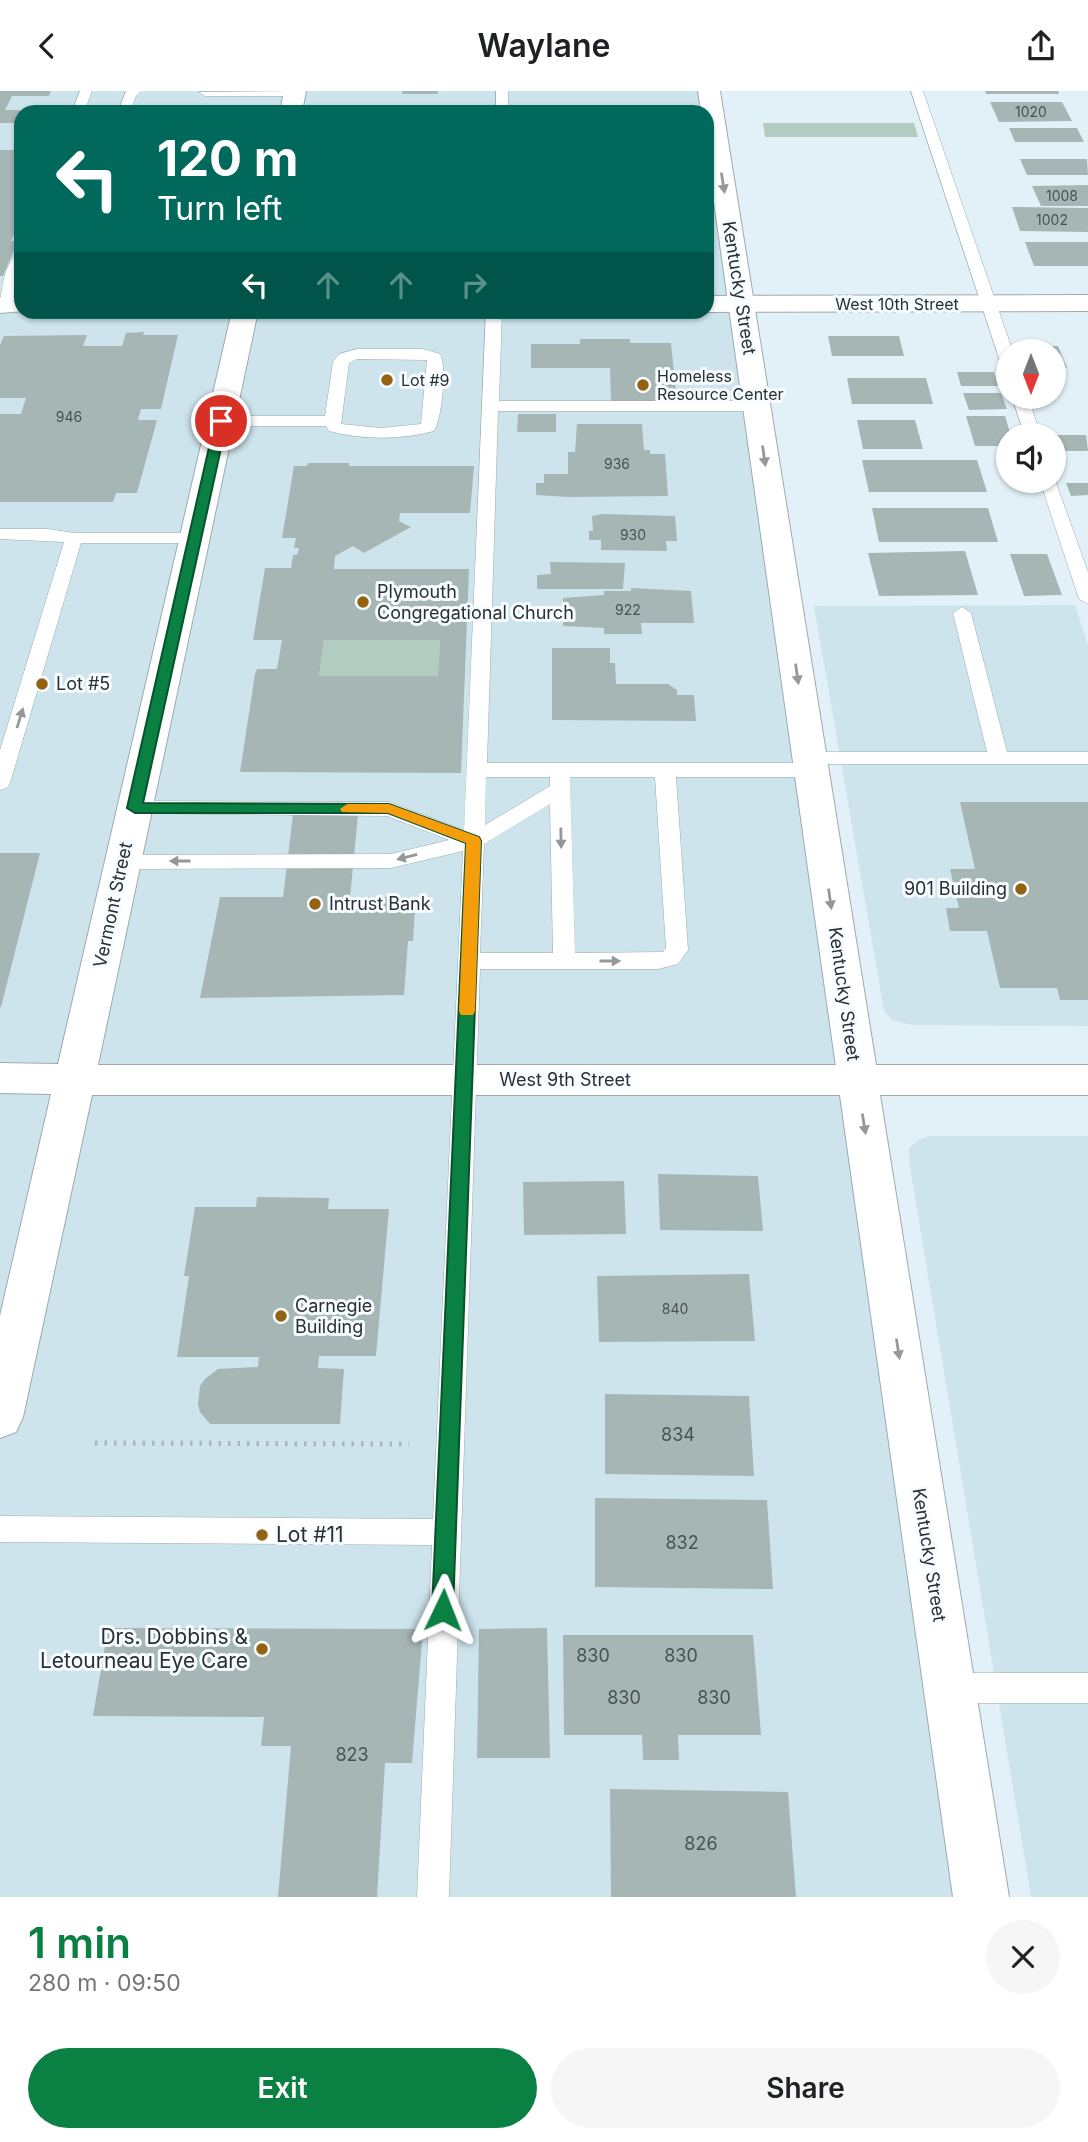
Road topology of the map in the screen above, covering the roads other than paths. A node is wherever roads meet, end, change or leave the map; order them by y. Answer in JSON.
{"nodes":[{"id":1,"x":295,"y":91,"type":"edge"},
{"id":2,"x":917,"y":91,"type":"edge"},
{"id":3,"x":204,"y":96,"type":"edge"},
{"id":4,"x":714,"y":146,"type":"edge"},
{"id":5,"x":14,"y":279,"type":"edge"},
{"id":6,"x":988,"y":303,"type":"junction"},
{"id":7,"x":1088,"y":303,"type":"edge"},
{"id":8,"x":714,"y":304,"type":"edge"},
{"id":9,"x":742,"y":304,"type":"junction"},
{"id":10,"x":6,"y":305,"type":"edge"},
{"id":11,"x":243,"y":319,"type":"edge"},
{"id":12,"x":494,"y":319,"type":"edge"},
{"id":13,"x":1000,"y":339,"type":"edge"},
{"id":14,"x":490,"y":406,"type":"junction"},
{"id":15,"x":757,"y":406,"type":"junction"},
{"id":16,"x":221,"y":421,"type":"junction"},
{"id":17,"x":332,"y":421,"type":"junction"},
{"id":18,"x":1052,"y":493,"type":"edge"},
{"id":19,"x":0,"y":534,"type":"edge"},
{"id":20,"x":74,"y":538,"type":"junction"},
{"id":21,"x":195,"y":538,"type":"junction"},
{"id":22,"x":1088,"y":599,"type":"edge"},
{"id":23,"x":962,"y":613,"type":"dead end"},
{"id":24,"x":999,"y":758,"type":"junction"},
{"id":25,"x":1088,"y":758,"type":"edge"},
{"id":26,"x":810,"y":764,"type":"junction"},
{"id":27,"x":664,"y":770,"type":"junction"},
{"id":28,"x":477,"y":771,"type":"junction"},
{"id":29,"x":560,"y":780,"type":"junction"},
{"id":30,"x":0,"y":783,"type":"edge"},
{"id":31,"x":135,"y":808,"type":"junction"},
{"id":32,"x":473,"y":841,"type":"junction"},
{"id":33,"x":123,"y":862,"type":"junction"},
{"id":34,"x":469,"y":961,"type":"junction"},
{"id":35,"x":564,"y":961,"type":"junction"},
{"id":36,"x":0,"y":1078,"type":"edge"},
{"id":37,"x":75,"y":1079,"type":"junction"},
{"id":38,"x":464,"y":1080,"type":"junction"},
{"id":39,"x":857,"y":1080,"type":"junction"},
{"id":40,"x":1088,"y":1080,"type":"edge"},
{"id":41,"x":0,"y":1417,"type":"edge"},
{"id":42,"x":0,"y":1529,"type":"edge"},
{"id":43,"x":445,"y":1532,"type":"junction"},
{"id":44,"x":949,"y":1688,"type":"junction"},
{"id":45,"x":1088,"y":1688,"type":"edge"},
{"id":46,"x":433,"y":1897,"type":"edge"},
{"id":47,"x":981,"y":1897,"type":"edge"}],
"edges":[{"from":1,"to":3,"type":"lane"},
{"from":2,"to":6,"type":"lane"},
{"from":4,"to":9,"type":"street","name":"Kentucky Street","one_way":true},
{"from":5,"to":10,"type":"lane"},
{"from":6,"to":7,"type":"street","name":"West 10th Street"},
{"from":6,"to":9,"type":"street","name":"West 10th Street"},
{"from":6,"to":13,"type":"lane"},
{"from":8,"to":9,"type":"street","name":"West 10th Street"},
{"from":9,"to":15,"type":"street","name":"Kentucky Street"},
{"from":11,"to":16,"type":"street","name":"Vermont Street"},
{"from":12,"to":14,"type":"lane"},
{"from":14,"to":15,"type":"lane"},
{"from":14,"to":28,"type":"lane"},
{"from":15,"to":26,"type":"street","name":"Kentucky Street","one_way":true},
{"from":16,"to":17,"type":"lane"},
{"from":16,"to":21,"type":"street","name":"Vermont Street"},
{"from":17,"to":17,"type":"lane"},
{"from":18,"to":22,"type":"lane"},
{"from":19,"to":20,"type":"lane"},
{"from":20,"to":21,"type":"lane"},
{"from":30,"to":20,"type":"lane","one_way":true},
{"from":21,"to":31,"type":"street","name":"Vermont Street"},
{"from":23,"to":24,"type":"lane"},
{"from":24,"to":25,"type":"lane"},
{"from":24,"to":26,"type":"lane"},
{"from":26,"to":27,"type":"lane"},
{"from":26,"to":39,"type":"street","name":"Kentucky Street","one_way":true},
{"from":27,"to":29,"type":"lane"},
{"from":35,"to":27,"type":"lane","one_way":true},
{"from":28,"to":29,"type":"lane"},
{"from":28,"to":32,"type":"lane"},
{"from":29,"to":32,"type":"lane"},
{"from":29,"to":35,"type":"lane","one_way":true},
{"from":31,"to":32,"type":"lane"},
{"from":31,"to":33,"type":"street","name":"Vermont Street"},
{"from":32,"to":33,"type":"lane","one_way":true},
{"from":32,"to":34,"type":"lane"},
{"from":33,"to":37,"type":"street","name":"Vermont Street"},
{"from":34,"to":35,"type":"lane"},
{"from":34,"to":38,"type":"lane"},
{"from":36,"to":37,"type":"street","name":"West 9th Street"},
{"from":37,"to":38,"type":"street","name":"West 9th Street"},
{"from":37,"to":41,"type":"street","name":"Vermont Street"},
{"from":38,"to":39,"type":"street","name":"West 9th Street"},
{"from":38,"to":43,"type":"lane"},
{"from":39,"to":40,"type":"street","name":"West 9th Street"},
{"from":39,"to":44,"type":"street","name":"Kentucky Street","one_way":true},
{"from":42,"to":43,"type":"lane"},
{"from":43,"to":46,"type":"lane"},
{"from":44,"to":45,"type":"lane"},
{"from":44,"to":47,"type":"street","name":"Kentucky Street"}]}
